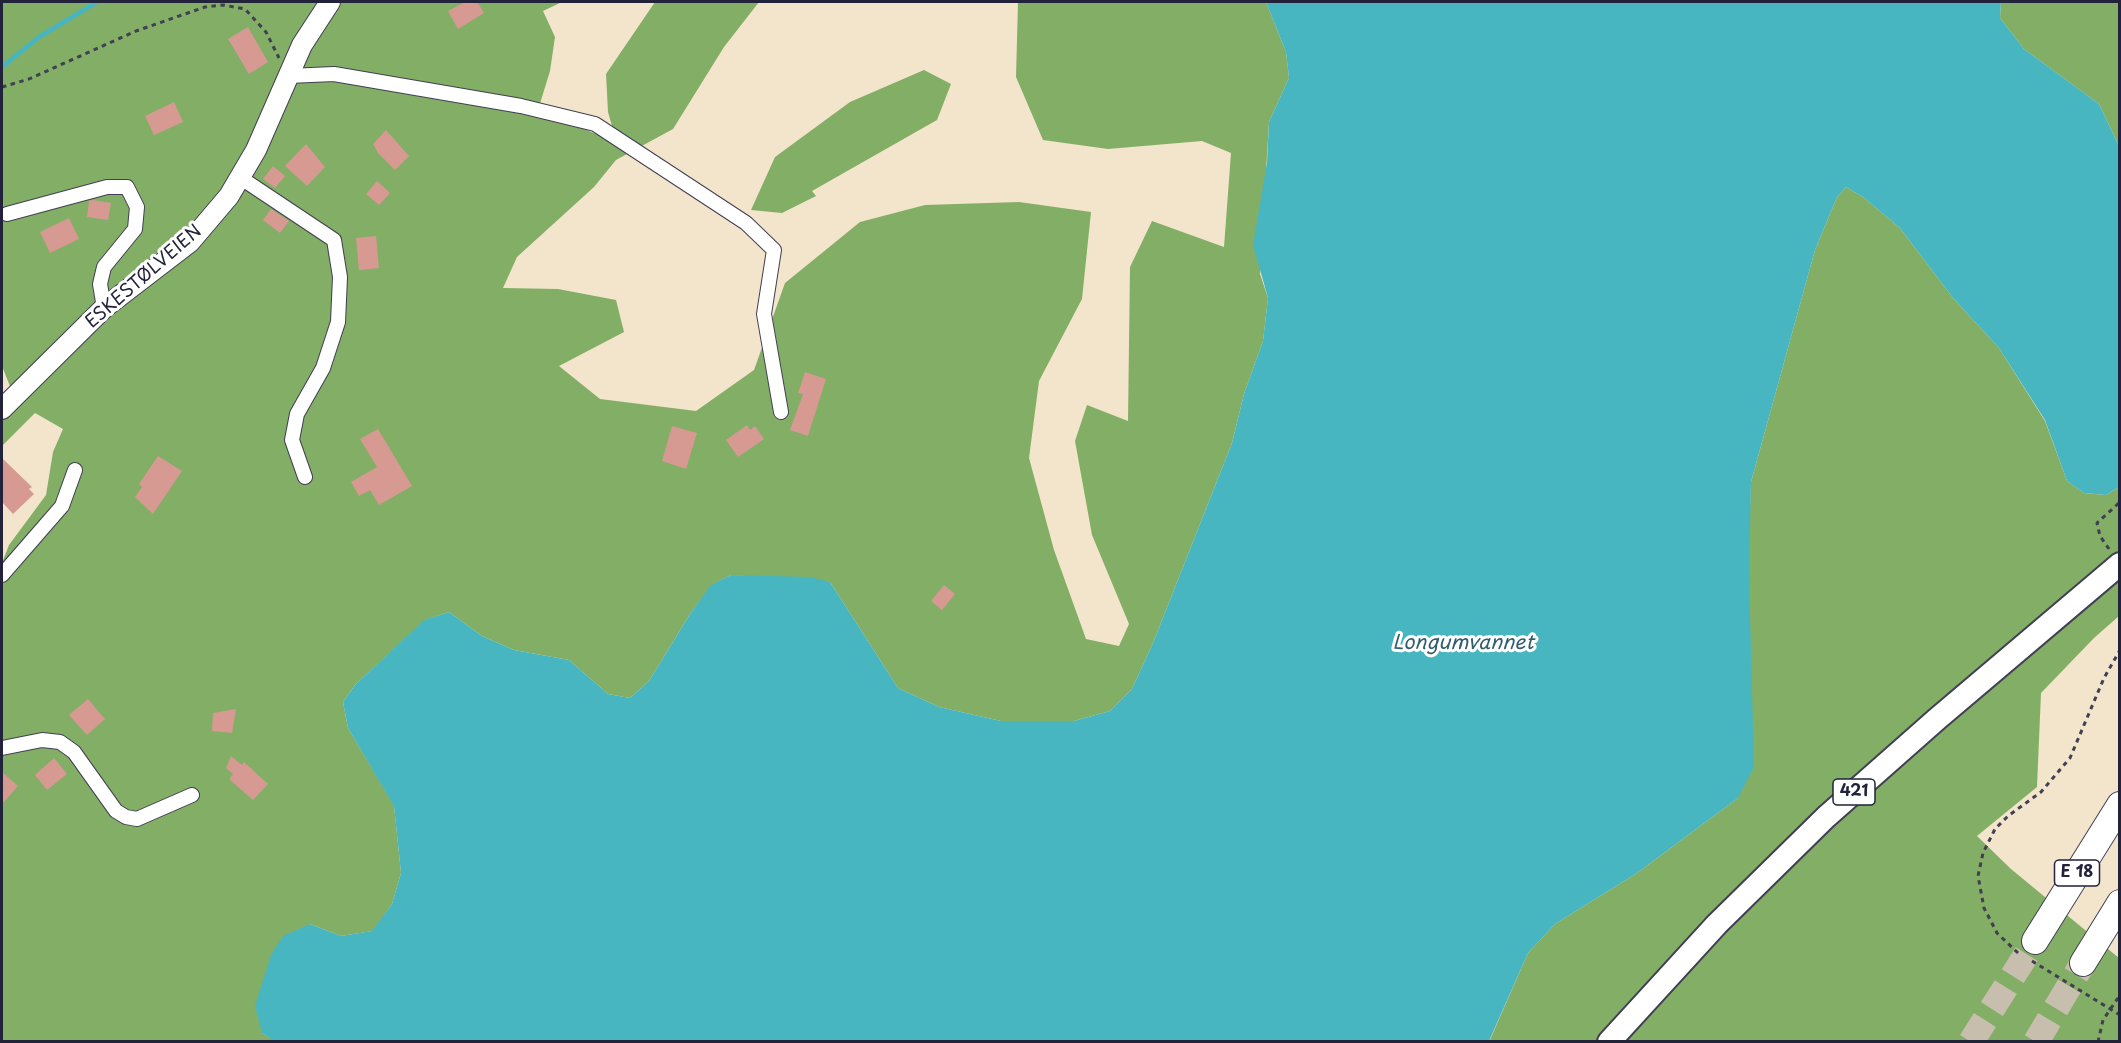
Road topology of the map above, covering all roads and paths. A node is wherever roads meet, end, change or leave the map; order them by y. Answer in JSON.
{"nodes":[{"id":1,"x":330,"y":2,"type":"edge"},
{"id":2,"x":288,"y":76,"type":"junction"},
{"id":3,"x":2,"y":87,"type":"edge"},
{"id":4,"x":241,"y":178,"type":"junction"},
{"id":5,"x":7,"y":214,"type":"dead end"},
{"id":6,"x":104,"y":308,"type":"junction"},
{"id":7,"x":2,"y":409,"type":"edge"},
{"id":8,"x":781,"y":412,"type":"dead end"},
{"id":9,"x":75,"y":470,"type":"dead end"},
{"id":10,"x":305,"y":477,"type":"dead end"},
{"id":11,"x":2120,"y":502,"type":"edge"},
{"id":12,"x":2115,"y":557,"type":"edge"},
{"id":13,"x":2,"y":575,"type":"edge"},
{"id":14,"x":2120,"y":578,"type":"edge"},
{"id":15,"x":2120,"y":650,"type":"edge"},
{"id":16,"x":2,"y":748,"type":"edge"},
{"id":17,"x":192,"y":795,"type":"dead end"},
{"id":18,"x":2120,"y":805,"type":"edge"},
{"id":19,"x":1983,"y":853,"type":"dead end"},
{"id":20,"x":2120,"y":903,"type":"edge"},
{"id":21,"x":2035,"y":941,"type":"tunnel mouth"},
{"id":22,"x":2083,"y":963,"type":"tunnel mouth"},
{"id":23,"x":2120,"y":995,"type":"edge"},
{"id":24,"x":1609,"y":1041,"type":"edge"},
{"id":25,"x":1623,"y":1041,"type":"edge"},
{"id":26,"x":2098,"y":1041,"type":"edge"}],
"edges":[{"from":1,"to":2,"type":"main road","name":"ESKESTØLVEIEN"},
{"from":2,"to":3,"type":"path"},
{"from":2,"to":4,"type":"main road","name":"ESKESTØLVEIEN"},
{"from":2,"to":8,"type":"street"},
{"from":4,"to":6,"type":"main road","name":"ESKESTØLVEIEN"},
{"from":4,"to":10,"type":"street"},
{"from":5,"to":6,"type":"street"},
{"from":6,"to":7,"type":"main road","name":"ESKESTØLVEIEN"},
{"from":9,"to":13,"type":"street"},
{"from":11,"to":12,"type":"path"},
{"from":12,"to":24,"type":"main road","number":"421"},
{"from":14,"to":25,"type":"main road","number":"421"},
{"from":15,"to":19,"type":"path"},
{"from":16,"to":17,"type":"street"},
{"from":18,"to":21,"type":"highway","number":"E 18"},
{"from":20,"to":22,"type":"highway","number":"E 18"},
{"from":23,"to":26,"type":"path"}]}
